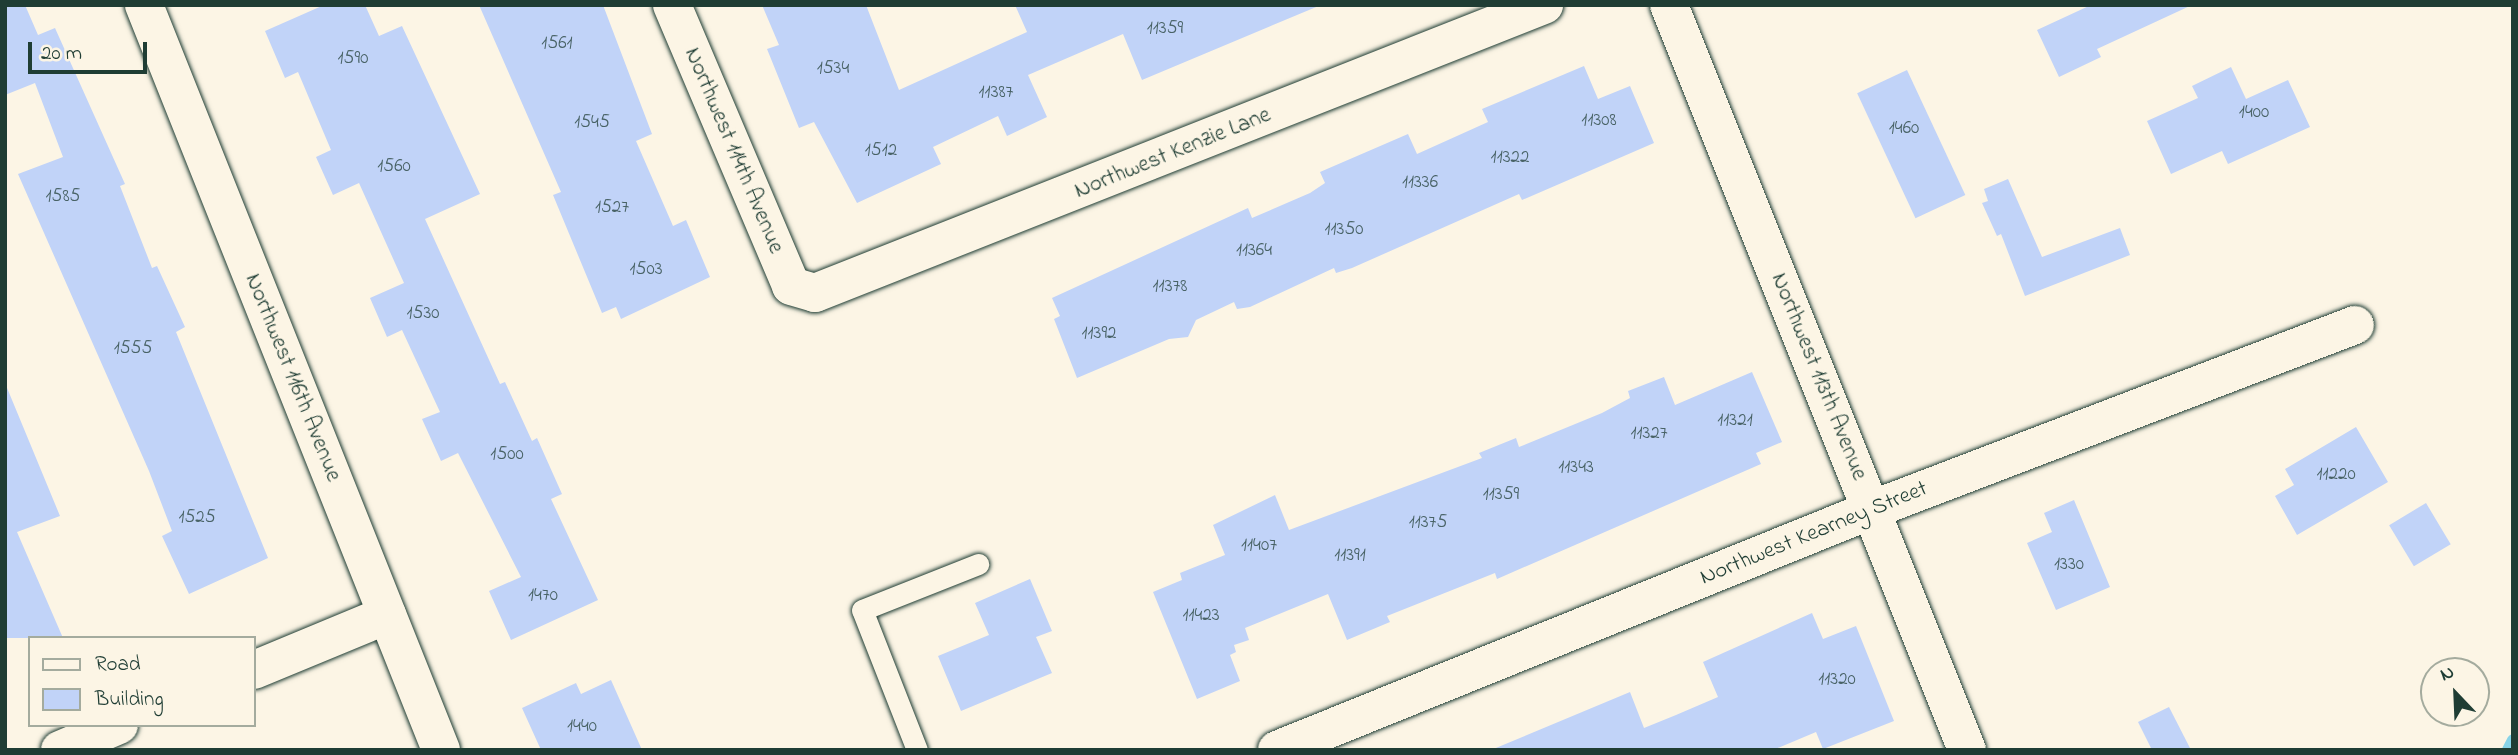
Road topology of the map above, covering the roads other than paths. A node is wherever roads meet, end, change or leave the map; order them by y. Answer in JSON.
{"nodes":[{"id":1,"x":144,"y":5,"type":"edge"},
{"id":2,"x":672,"y":5,"type":"edge"},
{"id":3,"x":1544,"y":5,"type":"edge"},
{"id":4,"x":1668,"y":5,"type":"edge"},
{"id":5,"x":800,"y":291,"type":"joint"},
{"id":6,"x":2355,"y":325,"type":"dead end"},
{"id":7,"x":1871,"y":510,"type":"junction"},
{"id":8,"x":978,"y":564,"type":"dead end"},
{"id":9,"x":387,"y":615,"type":"junction"},
{"id":10,"x":256,"y":669,"type":"edge"},
{"id":11,"x":114,"y":727,"type":"edge"},
{"id":12,"x":60,"y":750,"type":"edge"},
{"id":13,"x":442,"y":750,"type":"edge"},
{"id":14,"x":917,"y":750,"type":"edge"},
{"id":15,"x":1277,"y":750,"type":"edge"},
{"id":16,"x":1967,"y":750,"type":"edge"}],
"edges":[{"from":1,"to":9,"type":"street","name":"Northwest 116th Avenue"},
{"from":2,"to":5,"type":"street","name":"Northwest 114th Avenue"},
{"from":3,"to":5,"type":"street","name":"Northwest Kenzie Lane"},
{"from":4,"to":7,"type":"street","name":"Northwest 113th Avenue"},
{"from":6,"to":7,"type":"street","name":"Northwest Kearney Street"},
{"from":7,"to":15,"type":"street","name":"Northwest Kearney Street"},
{"from":7,"to":16,"type":"street","name":"Northwest 113th Avenue"},
{"from":8,"to":14,"type":"lane"},
{"from":9,"to":10,"type":"street"},
{"from":9,"to":13,"type":"street","name":"Northwest 116th Avenue"},
{"from":11,"to":12,"type":"street"}]}
